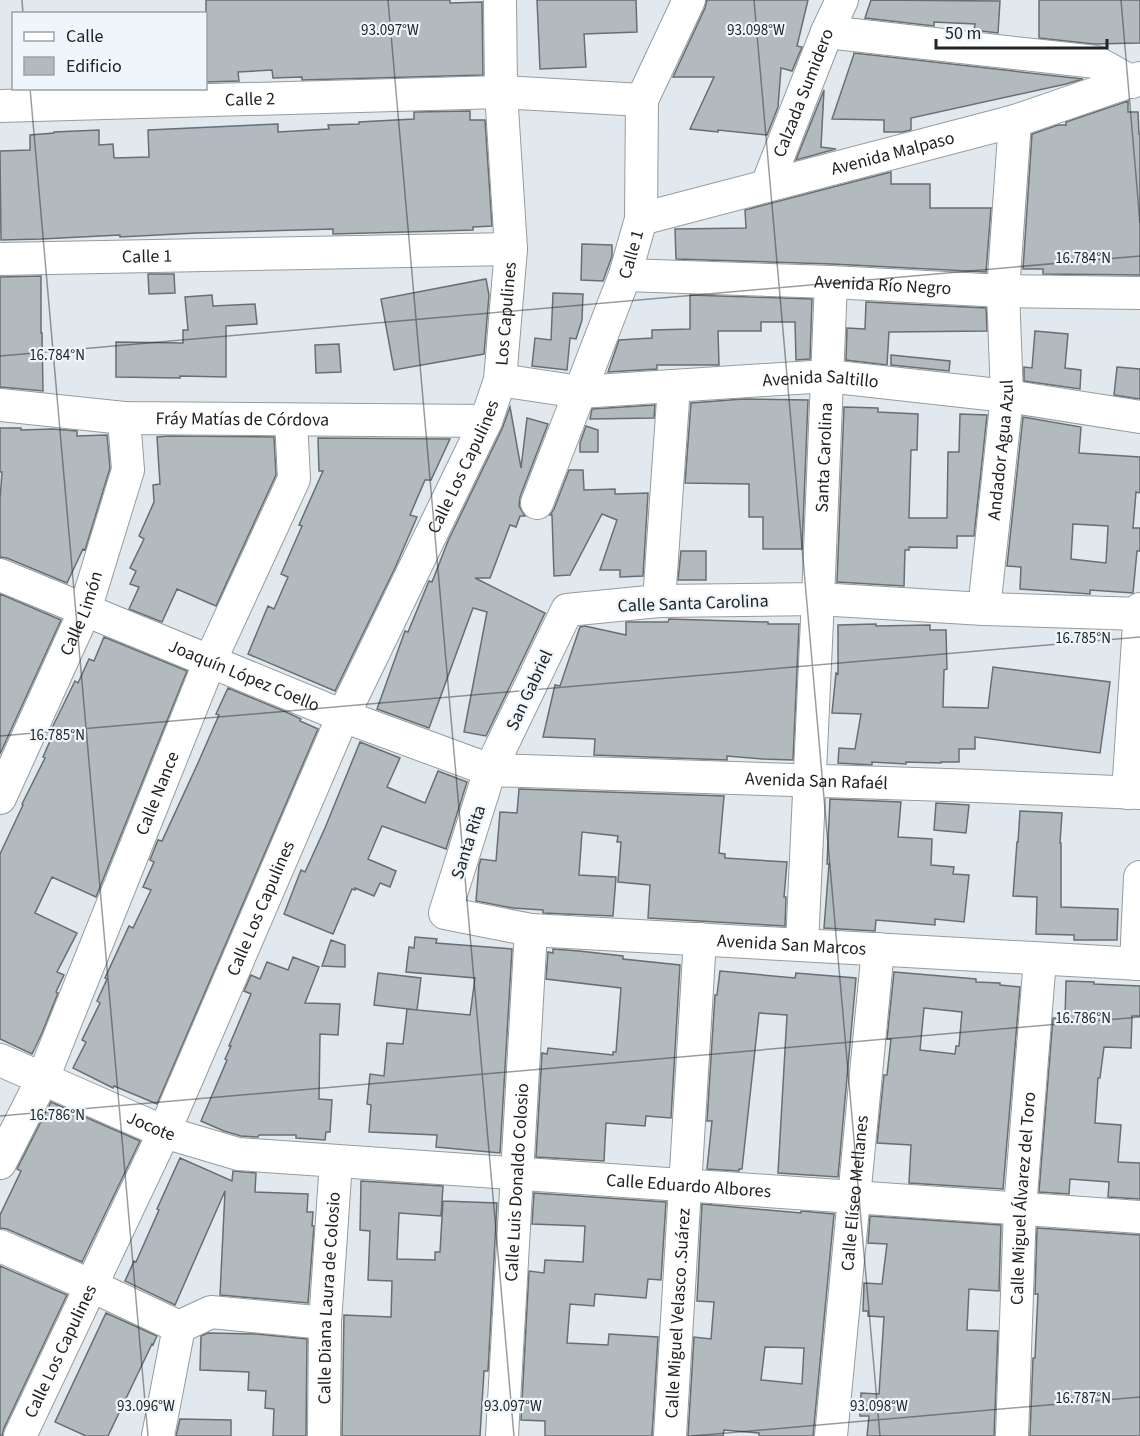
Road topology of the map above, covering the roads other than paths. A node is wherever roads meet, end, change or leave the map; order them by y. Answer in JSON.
{"nodes":[{"id":1,"x":500,"y":0,"type":"edge"},
{"id":2,"x":689,"y":0,"type":"edge"},
{"id":3,"x":842,"y":0,"type":"edge"},
{"id":4,"x":827,"y":32,"type":"junction"},
{"id":5,"x":1136,"y":80,"type":"edge"},
{"id":6,"x":501,"y":92,"type":"junction"},
{"id":7,"x":642,"y":100,"type":"junction"},
{"id":8,"x":0,"y":106,"type":"edge"},
{"id":9,"x":1016,"y":121,"type":"junction"},
{"id":10,"x":767,"y":185,"type":"junction"},
{"id":11,"x":641,"y":219,"type":"junction"},
{"id":12,"x":511,"y":249,"type":"junction"},
{"id":13,"x":0,"y":259,"type":"edge"},
{"id":14,"x":625,"y":275,"type":"junction"},
{"id":15,"x":831,"y":282,"type":"junction"},
{"id":16,"x":1003,"y":291,"type":"junction"},
{"id":17,"x":1140,"y":293,"type":"edge"},
{"id":18,"x":827,"y":376,"type":"junction"},
{"id":19,"x":500,"y":380,"type":"junction"},
{"id":20,"x":674,"y":386,"type":"junction"},
{"id":21,"x":580,"y":392,"type":"junction"},
{"id":22,"x":1007,"y":396,"type":"junction"},
{"id":23,"x":0,"y":405,"type":"edge"},
{"id":24,"x":1140,"y":417,"type":"edge"},
{"id":25,"x":124,"y":418,"type":"junction"},
{"id":26,"x":291,"y":420,"type":"junction"},
{"id":27,"x":486,"y":421,"type":"junction"},
{"id":28,"x":537,"y":503,"type":"dead end"},
{"id":29,"x":0,"y":575,"type":"edge"},
{"id":30,"x":818,"y":599,"type":"junction"},
{"id":31,"x":659,"y":601,"type":"junction"},
{"id":32,"x":85,"y":609,"type":"junction"},
{"id":33,"x":984,"y":609,"type":"junction"},
{"id":34,"x":1140,"y":609,"type":"edge"},
{"id":35,"x":567,"y":610,"type":"joint"},
{"id":36,"x":1140,"y":614,"type":"edge"},
{"id":37,"x":210,"y":661,"type":"junction"},
{"id":38,"x":343,"y":716,"type":"junction"},
{"id":39,"x":490,"y":770,"type":"junction"},
{"id":40,"x":810,"y":781,"type":"junction"},
{"id":41,"x":1134,"y":793,"type":"edge"},
{"id":42,"x":0,"y":798,"type":"edge"},
{"id":43,"x":1140,"y":876,"type":"edge"},
{"id":44,"x":445,"y":913,"type":"joint"},
{"id":45,"x":531,"y":930,"type":"junction"},
{"id":46,"x":700,"y":939,"type":"junction"},
{"id":47,"x":802,"y":945,"type":"junction"},
{"id":48,"x":878,"y":949,"type":"junction"},
{"id":49,"x":1040,"y":958,"type":"junction"},
{"id":50,"x":1138,"y":964,"type":"edge"},
{"id":51,"x":0,"y":1060,"type":"edge"},
{"id":52,"x":43,"y":1078,"type":"junction"},
{"id":53,"x":164,"y":1132,"type":"junction"},
{"id":54,"x":238,"y":1154,"type":"joint"},
{"id":55,"x":336,"y":1161,"type":"junction"},
{"id":56,"x":0,"y":1163,"type":"edge"},
{"id":57,"x":517,"y":1174,"type":"junction"},
{"id":58,"x":685,"y":1185,"type":"junction"},
{"id":59,"x":854,"y":1197,"type":"junction"},
{"id":60,"x":1020,"y":1208,"type":"junction"},
{"id":61,"x":1140,"y":1217,"type":"edge"},
{"id":62,"x":0,"y":1246,"type":"edge"},
{"id":63,"x":92,"y":1286,"type":"junction"},
{"id":64,"x":325,"y":1323,"type":"junction"},
{"id":65,"x":179,"y":1327,"type":"junction"},
{"id":66,"x":20,"y":1436,"type":"edge"},
{"id":67,"x":158,"y":1436,"type":"edge"},
{"id":68,"x":324,"y":1436,"type":"edge"},
{"id":69,"x":502,"y":1436,"type":"edge"},
{"id":70,"x":670,"y":1436,"type":"edge"},
{"id":71,"x":831,"y":1436,"type":"edge"},
{"id":72,"x":1012,"y":1436,"type":"edge"}],
"edges":[{"from":1,"to":6,"type":"street"},
{"from":2,"to":7,"type":"street","name":"Calle 1"},
{"from":3,"to":4,"type":"street","name":"Calzada Sumidero"},
{"from":4,"to":5,"type":"street"},
{"from":4,"to":10,"type":"street","name":"Calzada Sumidero"},
{"from":5,"to":9,"type":"street","name":"Avenida Malpaso"},
{"from":6,"to":7,"type":"street","name":"Calle 2"},
{"from":6,"to":8,"type":"street","name":"Calle 2"},
{"from":6,"to":12,"type":"street"},
{"from":7,"to":11,"type":"street","name":"Calle 1"},
{"from":9,"to":10,"type":"street","name":"Avenida Malpaso"},
{"from":9,"to":16,"type":"street","name":"Andador Agua Azul"},
{"from":10,"to":11,"type":"street","name":"Avenida Malpaso"},
{"from":11,"to":14,"type":"street","name":"Calle 1"},
{"from":12,"to":13,"type":"street","name":"Calle 1"},
{"from":12,"to":19,"type":"street","name":"Los Capulines"},
{"from":14,"to":15,"type":"street","name":"Avenida Río Negro"},
{"from":14,"to":21,"type":"street","name":"Calle 1"},
{"from":15,"to":16,"type":"street","name":"Avenida Río Negro"},
{"from":15,"to":18,"type":"street","name":"Santa Carolina"},
{"from":16,"to":17,"type":"street","name":"Avenida Río Negro"},
{"from":16,"to":22,"type":"street","name":"Andador Agua Azul"},
{"from":18,"to":20,"type":"street","name":"Avenida Saltillo"},
{"from":18,"to":22,"type":"street","name":"Avenida Saltillo"},
{"from":18,"to":30,"type":"street","name":"Santa Carolina"},
{"from":19,"to":21,"type":"street","name":"Avenida Saltillo"},
{"from":19,"to":27,"type":"street","name":"Calle Los Capulines"},
{"from":20,"to":21,"type":"street","name":"Avenida Saltillo"},
{"from":20,"to":31,"type":"street"},
{"from":21,"to":28,"type":"street","name":"Calle 1"},
{"from":22,"to":24,"type":"street","name":"Avenida Saltillo"},
{"from":22,"to":33,"type":"street","name":"Andador Agua Azul"},
{"from":23,"to":25,"type":"street","name":"Fráy Matías de Córdova"},
{"from":25,"to":26,"type":"street","name":"Fráy Matías de Córdova"},
{"from":25,"to":32,"type":"street","name":"Calle Limón"},
{"from":26,"to":27,"type":"street","name":"Fráy Matías de Córdova"},
{"from":26,"to":37,"type":"street","name":"Calle Nance"},
{"from":27,"to":38,"type":"street","name":"Calle Los Capulines"},
{"from":29,"to":32,"type":"street","name":"Joaquín López Coello"},
{"from":30,"to":31,"type":"street","name":"Calle Santa Carolina"},
{"from":30,"to":33,"type":"street","name":"Calle Santa Carolina"},
{"from":30,"to":40,"type":"street"},
{"from":31,"to":35,"type":"street","name":"Calle Santa Carolina"},
{"from":32,"to":37,"type":"street","name":"Joaquín López Coello"},
{"from":32,"to":42,"type":"street","name":"Calle Limón"},
{"from":33,"to":36,"type":"street","name":"Calle Santa Carolina"},
{"from":34,"to":36,"type":"street"},
{"from":35,"to":39,"type":"street","name":"San Gabriel"},
{"from":36,"to":41,"type":"street"},
{"from":37,"to":38,"type":"street","name":"Joaquín López Coello"},
{"from":37,"to":52,"type":"street","name":"Calle Nance"},
{"from":38,"to":39,"type":"street","name":"Joaquín López Coello"},
{"from":38,"to":53,"type":"street","name":"Calle Los Capulines"},
{"from":39,"to":40,"type":"street","name":"Avenida San Rafaél"},
{"from":39,"to":44,"type":"street","name":"Santa Rita"},
{"from":40,"to":41,"type":"street","name":"Avenida San Rafaél"},
{"from":40,"to":47,"type":"street"},
{"from":43,"to":50,"type":"street"},
{"from":44,"to":45,"type":"street","name":"Avenida San Marcos"},
{"from":45,"to":46,"type":"street","name":"Avenida San Marcos"},
{"from":45,"to":57,"type":"street","name":"Calle Luis Donaldo Colosio"},
{"from":46,"to":47,"type":"street","name":"Avenida San Marcos"},
{"from":46,"to":58,"type":"street","name":"Calle Miguel Velasco .Suárez"},
{"from":47,"to":48,"type":"street","name":"Avenida San Marcos"},
{"from":48,"to":49,"type":"street","name":"Avenida San Marcos"},
{"from":48,"to":59,"type":"street","name":"Calle Elíseo Mellanes"},
{"from":49,"to":50,"type":"street","name":"Avenida San Marcos"},
{"from":49,"to":60,"type":"street","name":"Calle Miguel Álvarez del Toro"},
{"from":51,"to":52,"type":"street","name":"Jocote"},
{"from":52,"to":53,"type":"street","name":"Jocote"},
{"from":52,"to":56,"type":"street","name":"Calle Nance"},
{"from":53,"to":54,"type":"street","name":"Jocote"},
{"from":53,"to":63,"type":"street","name":"Calle Los Capulines"},
{"from":54,"to":55,"type":"street","name":"Calle Eduardo Albores"},
{"from":55,"to":57,"type":"street","name":"Calle Eduardo Albores"},
{"from":55,"to":64,"type":"street","name":"Calle Diana Laura de Colosio"},
{"from":57,"to":58,"type":"street","name":"Calle Eduardo Albores"},
{"from":57,"to":69,"type":"street","name":"Calle Luis Donaldo Colosio"},
{"from":58,"to":59,"type":"street","name":"Calle Eduardo Albores"},
{"from":58,"to":70,"type":"street","name":"Calle Miguel Velasco .Suárez"},
{"from":59,"to":60,"type":"street","name":"Calle Eduardo Albores"},
{"from":59,"to":71,"type":"street","name":"Calle Elíseo Mellanes"},
{"from":60,"to":61,"type":"street","name":"Calle Eduardo Albores"},
{"from":60,"to":72,"type":"street","name":"Calle Miguel Álvarez del Toro"},
{"from":62,"to":63,"type":"street"},
{"from":63,"to":65,"type":"street"},
{"from":63,"to":66,"type":"street","name":"Calle Los Capulines"},
{"from":64,"to":65,"type":"street"},
{"from":64,"to":68,"type":"street","name":"Calle Diana Laura de Colosio"},
{"from":65,"to":67,"type":"street"}]}
